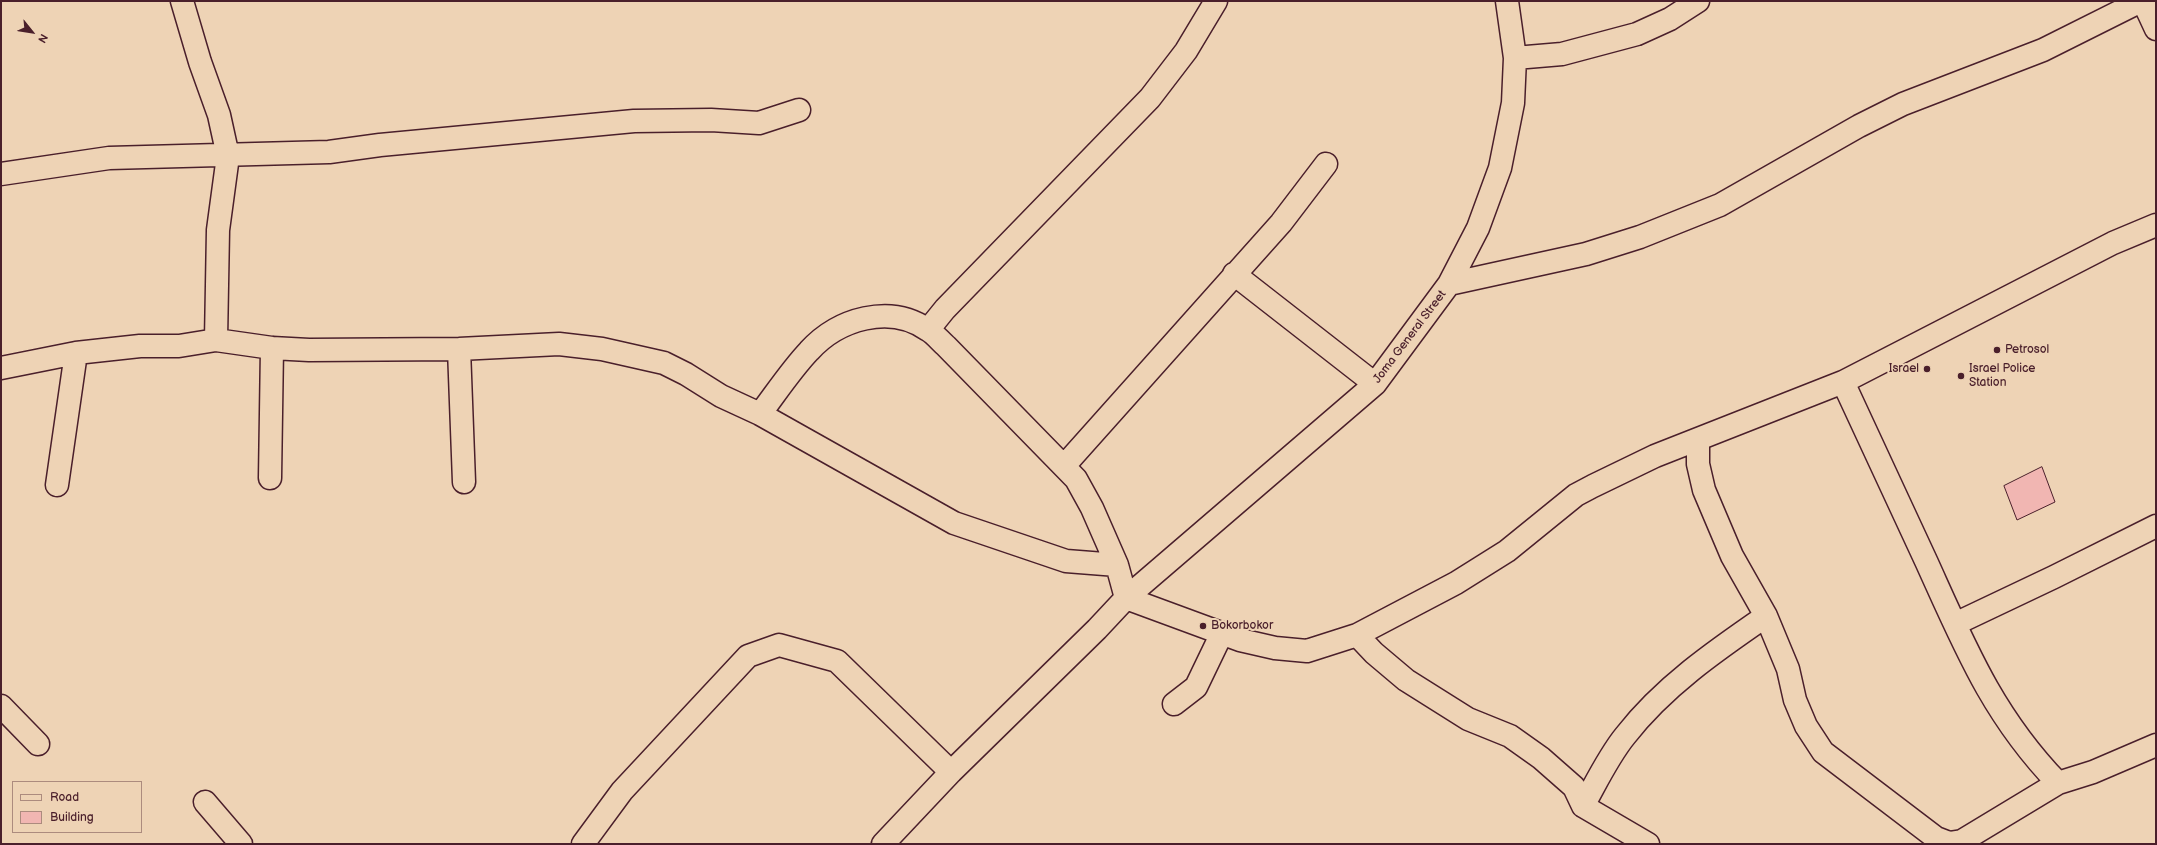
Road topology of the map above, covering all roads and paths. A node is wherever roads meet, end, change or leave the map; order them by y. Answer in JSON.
{"nodes":[{"id":1,"x":182,"y":1,"type":"edge"},
{"id":2,"x":1216,"y":1,"type":"edge"},
{"id":3,"x":1507,"y":1,"type":"edge"},
{"id":4,"x":1698,"y":1,"type":"edge"},
{"id":5,"x":2142,"y":1,"type":"edge"},
{"id":6,"x":2156,"y":29,"type":"edge"},
{"id":7,"x":1515,"y":58,"type":"junction"},
{"id":8,"x":799,"y":110,"type":"dead end"},
{"id":9,"x":228,"y":156,"type":"junction"},
{"id":10,"x":1326,"y":164,"type":"dead end"},
{"id":11,"x":1,"y":174,"type":"edge"},
{"id":12,"x":2156,"y":225,"type":"edge"},
{"id":13,"x":1234,"y":274,"type":"junction"},
{"id":14,"x":1449,"y":284,"type":"junction"},
{"id":15,"x":928,"y":330,"type":"junction"},
{"id":16,"x":216,"y":340,"type":"junction"},
{"id":17,"x":272,"y":348,"type":"junction"},
{"id":18,"x":459,"y":349,"type":"junction"},
{"id":19,"x":76,"y":353,"type":"junction"},
{"id":20,"x":1,"y":368,"type":"edge"},
{"id":21,"x":1843,"y":382,"type":"junction"},
{"id":22,"x":1376,"y":384,"type":"junction"},
{"id":23,"x":760,"y":414,"type":"junction"},
{"id":24,"x":1698,"y":441,"type":"junction"},
{"id":25,"x":1064,"y":466,"type":"junction"},
{"id":26,"x":270,"y":478,"type":"dead end"},
{"id":27,"x":464,"y":482,"type":"dead end"},
{"id":28,"x":57,"y":485,"type":"dead end"},
{"id":29,"x":2156,"y":526,"type":"edge"},
{"id":30,"x":1117,"y":565,"type":"junction"},
{"id":31,"x":1126,"y":598,"type":"junction"},
{"id":32,"x":1766,"y":616,"type":"junction"},
{"id":33,"x":1955,"y":624,"type":"junction"},
{"id":34,"x":1222,"y":633,"type":"junction"},
{"id":35,"x":1357,"y":635,"type":"junction"},
{"id":36,"x":1174,"y":704,"type":"dead end"},
{"id":37,"x":1,"y":706,"type":"edge"},
{"id":38,"x":38,"y":744,"type":"dead end"},
{"id":39,"x":2156,"y":745,"type":"edge"},
{"id":40,"x":951,"y":772,"type":"junction"},
{"id":41,"x":2058,"y":783,"type":"junction"},
{"id":42,"x":205,"y":802,"type":"dead end"},
{"id":43,"x":1583,"y":806,"type":"junction"},
{"id":44,"x":241,"y":844,"type":"edge"},
{"id":45,"x":583,"y":844,"type":"edge"},
{"id":46,"x":883,"y":844,"type":"edge"},
{"id":47,"x":1648,"y":844,"type":"edge"}],
"edges":[{"from":1,"to":9,"type":"street"},
{"from":2,"to":15,"type":"street"},
{"from":3,"to":7,"type":"street","name":"Joma General Street"},
{"from":4,"to":7,"type":"street"},
{"from":5,"to":6,"type":"street"},
{"from":5,"to":14,"type":"street"},
{"from":7,"to":14,"type":"street","name":"Joma General Street"},
{"from":8,"to":9,"type":"street"},
{"from":9,"to":11,"type":"street"},
{"from":9,"to":16,"type":"street"},
{"from":10,"to":13,"type":"street"},
{"from":12,"to":21,"type":"street"},
{"from":13,"to":22,"type":"street"},
{"from":13,"to":25,"type":"street"},
{"from":14,"to":22,"type":"street","name":"Joma General Street"},
{"from":15,"to":23,"type":"street"},
{"from":15,"to":25,"type":"street"},
{"from":16,"to":17,"type":"street"},
{"from":16,"to":19,"type":"street"},
{"from":17,"to":18,"type":"street"},
{"from":17,"to":26,"type":"street"},
{"from":18,"to":23,"type":"street"},
{"from":18,"to":27,"type":"street"},
{"from":19,"to":20,"type":"street"},
{"from":19,"to":28,"type":"street"},
{"from":21,"to":24,"type":"street"},
{"from":21,"to":33,"type":"street"},
{"from":22,"to":31,"type":"street","name":"Joma General Street"},
{"from":23,"to":30,"type":"street"},
{"from":24,"to":32,"type":"street"},
{"from":24,"to":35,"type":"street"},
{"from":25,"to":30,"type":"street"},
{"from":29,"to":33,"type":"street"},
{"from":30,"to":31,"type":"street"},
{"from":31,"to":34,"type":"street"},
{"from":31,"to":40,"type":"street","name":"Joma General Street"},
{"from":32,"to":41,"type":"street"},
{"from":32,"to":43,"type":"street"},
{"from":33,"to":41,"type":"street"},
{"from":34,"to":35,"type":"street"},
{"from":34,"to":36,"type":"street"},
{"from":35,"to":43,"type":"street"},
{"from":37,"to":38,"type":"street"},
{"from":39,"to":41,"type":"street"},
{"from":40,"to":45,"type":"street"},
{"from":40,"to":46,"type":"street","name":"Joma General Street"},
{"from":42,"to":44,"type":"street"},
{"from":43,"to":47,"type":"street"}]}
